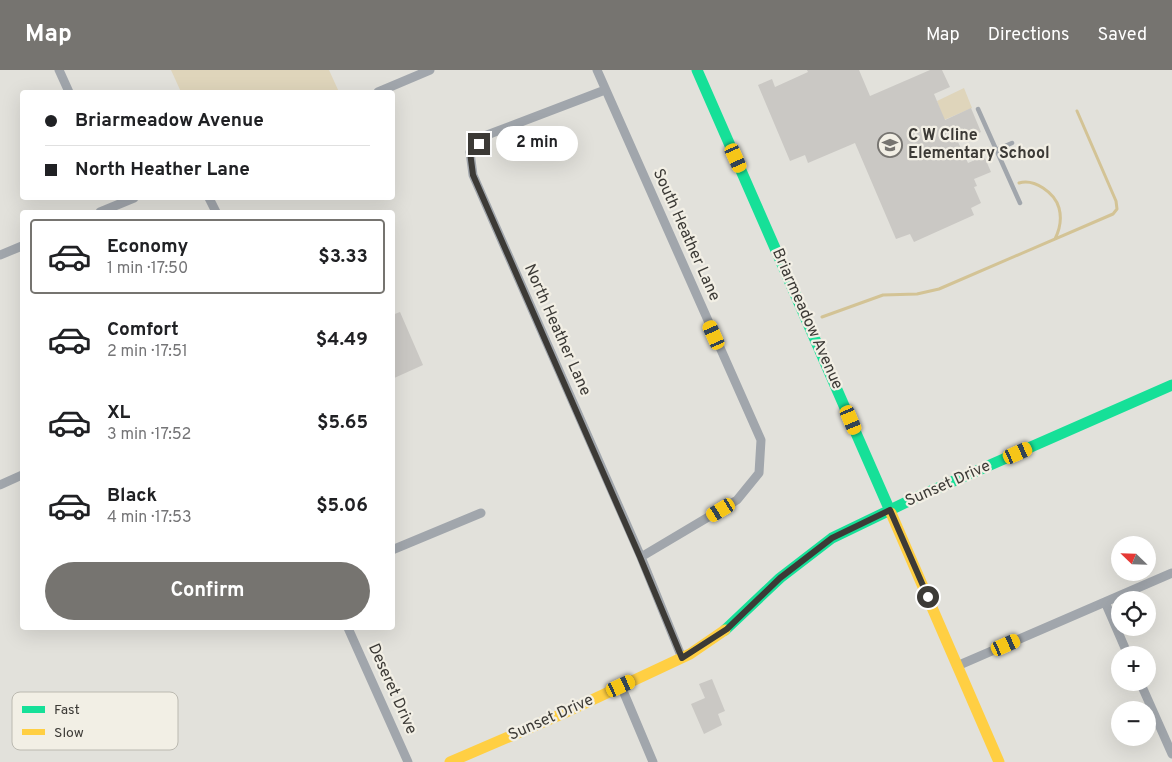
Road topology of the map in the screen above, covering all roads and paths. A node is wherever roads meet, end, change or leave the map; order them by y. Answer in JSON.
{"nodes":[{"id":1,"x":59,"y":70,"type":"edge"},
{"id":2,"x":430,"y":70,"type":"edge"},
{"id":3,"x":596,"y":70,"type":"edge"},
{"id":4,"x":697,"y":70,"type":"edge"},
{"id":5,"x":68,"y":90,"type":"edge"},
{"id":6,"x":383,"y":90,"type":"edge"},
{"id":7,"x":605,"y":90,"type":"junction"},
{"id":8,"x":978,"y":109,"type":"dead end"},
{"id":9,"x":1012,"y":142,"type":"dead end"},
{"id":10,"x":996,"y":150,"type":"junction"},
{"id":11,"x":107,"y":200,"type":"edge"},
{"id":12,"x":123,"y":200,"type":"edge"},
{"id":13,"x":1020,"y":203,"type":"dead end"},
{"id":14,"x":111,"y":208,"type":"junction"},
{"id":15,"x":106,"y":210,"type":"edge"},
{"id":16,"x":20,"y":247,"type":"edge"},
{"id":17,"x":0,"y":255,"type":"edge"},
{"id":18,"x":1172,"y":385,"type":"edge"},
{"id":19,"x":20,"y":476,"type":"edge"},
{"id":20,"x":0,"y":485,"type":"edge"},
{"id":21,"x":890,"y":510,"type":"junction"},
{"id":22,"x":481,"y":513,"type":"dead end"},
{"id":23,"x":395,"y":549,"type":"edge"},
{"id":24,"x":640,"y":557,"type":"junction"},
{"id":25,"x":1172,"y":573,"type":"edge"},
{"id":26,"x":1104,"y":602,"type":"junction"},
{"id":27,"x":349,"y":630,"type":"edge"},
{"id":28,"x":1124,"y":646,"type":"edge"},
{"id":29,"x":682,"y":658,"type":"junction"},
{"id":30,"x":958,"y":666,"type":"junction"},
{"id":31,"x":621,"y":686,"type":"junction"},
{"id":32,"x":1144,"y":691,"type":"edge"},
{"id":33,"x":1170,"y":744,"type":"edge"},
{"id":34,"x":1172,"y":754,"type":"edge"},
{"id":35,"x":408,"y":762,"type":"edge"},
{"id":36,"x":450,"y":762,"type":"edge"},
{"id":37,"x":653,"y":762,"type":"edge"},
{"id":38,"x":999,"y":762,"type":"edge"}],
"edges":[{"from":1,"to":5,"type":"street"},
{"from":2,"to":6,"type":"street"},
{"from":3,"to":7,"type":"street","name":"South Heather Lane"},
{"from":4,"to":21,"type":"street","name":"Briarmeadow Avenue"},
{"from":7,"to":24,"type":"street","name":"South Heather Lane"},
{"from":7,"to":24,"type":"street","name":"North Heather Lane"},
{"from":8,"to":10,"type":"lane"},
{"from":9,"to":10,"type":"lane"},
{"from":10,"to":13,"type":"lane"},
{"from":11,"to":14,"type":"street"},
{"from":12,"to":14,"type":"street"},
{"from":14,"to":15,"type":"street"},
{"from":16,"to":17,"type":"street"},
{"from":18,"to":21,"type":"street","name":"Sunset Drive"},
{"from":19,"to":20,"type":"street"},
{"from":21,"to":29,"type":"street","name":"Sunset Drive"},
{"from":21,"to":30,"type":"street","name":"Briarmeadow Avenue"},
{"from":22,"to":23,"type":"street"},
{"from":24,"to":29,"type":"street","name":"North Heather Lane"},
{"from":25,"to":26,"type":"street"},
{"from":26,"to":28,"type":"street"},
{"from":26,"to":30,"type":"street"},
{"from":27,"to":35,"type":"street","name":"Deseret Drive"},
{"from":29,"to":31,"type":"street","name":"Sunset Drive"},
{"from":30,"to":38,"type":"street","name":"Briarmeadow Avenue"},
{"from":31,"to":36,"type":"street","name":"Sunset Drive"},
{"from":31,"to":37,"type":"street"},
{"from":32,"to":33,"type":"street"},
{"from":33,"to":34,"type":"street"}]}
